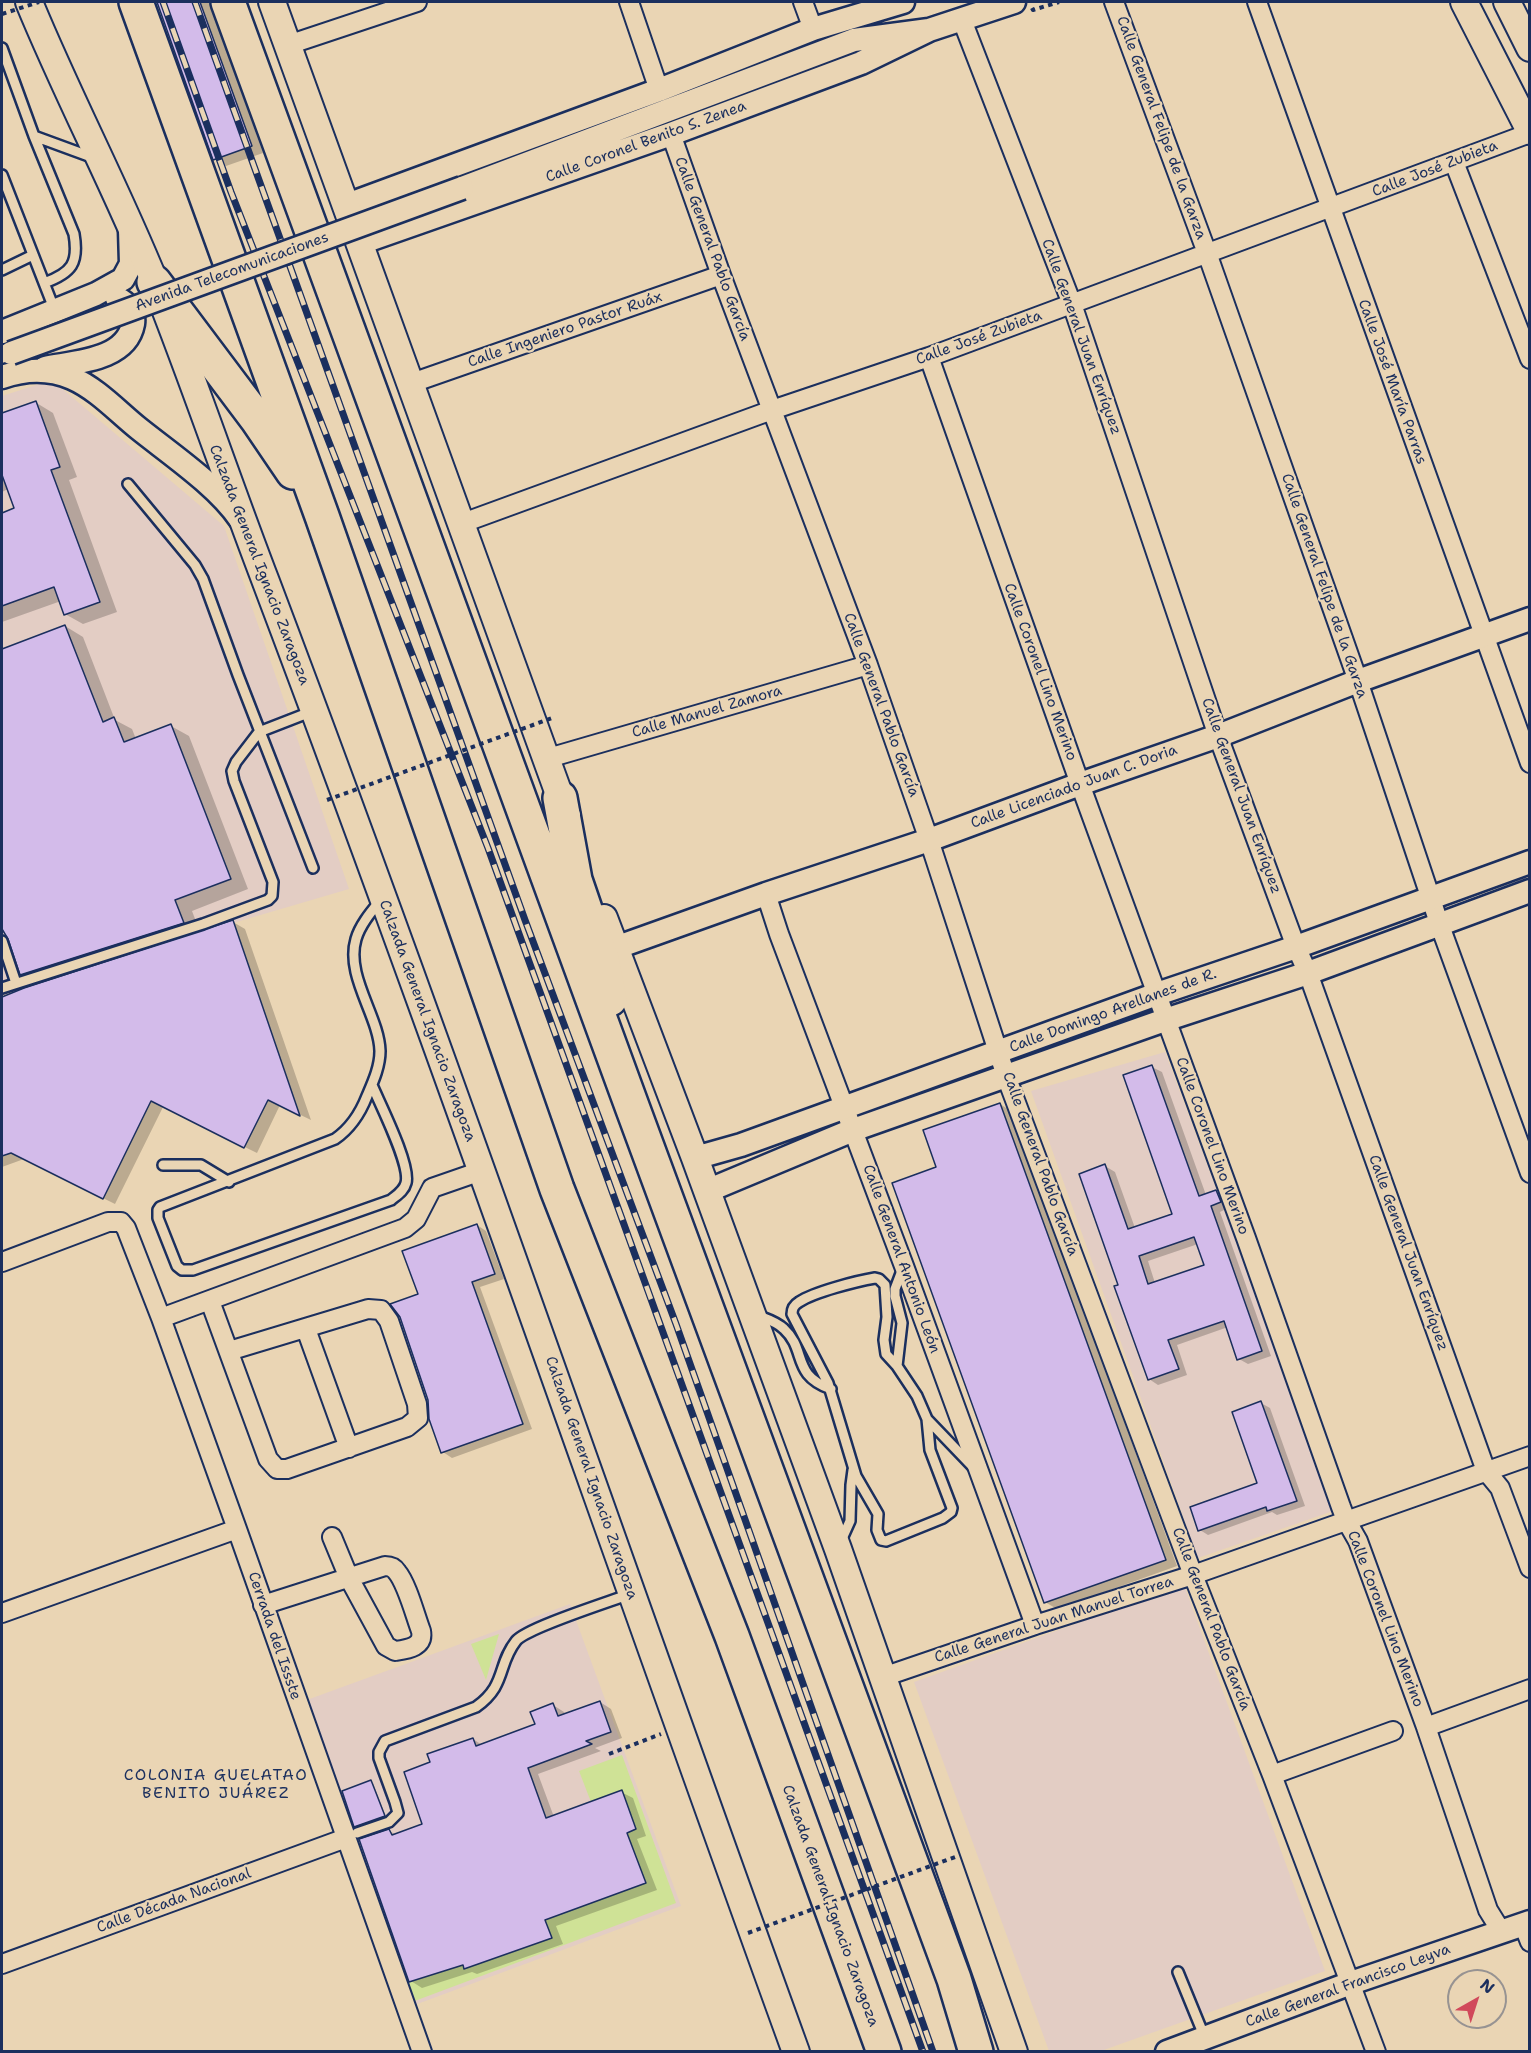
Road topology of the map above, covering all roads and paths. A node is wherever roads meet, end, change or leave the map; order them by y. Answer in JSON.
{"nodes":[{"id":1,"x":29,"y":2,"type":"edge"},
{"id":2,"x":39,"y":2,"type":"edge"},
{"id":3,"x":135,"y":2,"type":"edge"},
{"id":4,"x":228,"y":2,"type":"edge"},
{"id":5,"x":272,"y":2,"type":"edge"},
{"id":6,"x":417,"y":2,"type":"edge"},
{"id":7,"x":629,"y":2,"type":"edge"},
{"id":8,"x":803,"y":2,"type":"edge"},
{"id":9,"x":903,"y":2,"type":"edge"},
{"id":10,"x":908,"y":2,"type":"edge"},
{"id":11,"x":1059,"y":2,"type":"edge"},
{"id":12,"x":1114,"y":2,"type":"edge"},
{"id":13,"x":1257,"y":2,"type":"edge"},
{"id":14,"x":1464,"y":2,"type":"edge"},
{"id":15,"x":1023,"y":6,"type":"edge"},
{"id":16,"x":1518,"y":12,"type":"edge"},
{"id":17,"x":2,"y":14,"type":"edge"},
{"id":18,"x":962,"y":20,"type":"junction"},
{"id":19,"x":813,"y":29,"type":"junction"},
{"id":20,"x":929,"y":30,"type":"junction"},
{"id":21,"x":854,"y":40,"type":"junction"},
{"id":22,"x":288,"y":45,"type":"junction"},
{"id":23,"x":2,"y":48,"type":"edge"},
{"id":24,"x":1530,"y":48,"type":"edge"},
{"id":25,"x":659,"y":90,"type":"junction"},
{"id":26,"x":1530,"y":132,"type":"edge"},
{"id":27,"x":671,"y":135,"type":"junction"},
{"id":28,"x":34,"y":136,"type":"junction"},
{"id":29,"x":101,"y":161,"type":"junction"},
{"id":30,"x":1454,"y":162,"type":"junction"},
{"id":31,"x":2,"y":175,"type":"edge"},
{"id":32,"x":415,"y":180,"type":"junction"},
{"id":33,"x":462,"y":188,"type":"joint"},
{"id":34,"x":347,"y":205,"type":"junction"},
{"id":35,"x":1330,"y":209,"type":"junction"},
{"id":36,"x":430,"y":219,"type":"junction"},
{"id":37,"x":129,"y":225,"type":"junction"},
{"id":38,"x":360,"y":243,"type":"junction"},
{"id":39,"x":1208,"y":253,"type":"junction"},
{"id":40,"x":33,"y":255,"type":"junction"},
{"id":41,"x":2,"y":268,"type":"edge"},
{"id":42,"x":721,"y":275,"type":"junction"},
{"id":43,"x":154,"y":282,"type":"junction"},
{"id":44,"x":44,"y":283,"type":"junction"},
{"id":45,"x":96,"y":294,"type":"junction"},
{"id":46,"x":1071,"y":304,"type":"junction"},
{"id":47,"x":55,"y":311,"type":"junction"},
{"id":48,"x":2,"y":332,"type":"edge"},
{"id":49,"x":6,"y":355,"type":"edge"},
{"id":50,"x":929,"y":357,"type":"junction"},
{"id":51,"x":1530,"y":359,"type":"edge"},
{"id":52,"x":32,"y":370,"type":"junction"},
{"id":53,"x":2,"y":377,"type":"edge"},
{"id":54,"x":409,"y":384,"type":"junction"},
{"id":55,"x":772,"y":410,"type":"junction"},
{"id":56,"x":128,"y":484,"type":"dead end"},
{"id":57,"x":322,"y":516,"type":"junction"},
{"id":58,"x":460,"y":524,"type":"junction"},
{"id":59,"x":245,"y":528,"type":"junction"},
{"id":60,"x":1530,"y":619,"type":"edge"},
{"id":61,"x":1483,"y":635,"type":"junction"},
{"id":62,"x":868,"y":665,"type":"junction"},
{"id":63,"x":1358,"y":681,"type":"junction"},
{"id":64,"x":314,"y":711,"type":"junction"},
{"id":65,"x":552,"y":718,"type":"dead end"},
{"id":66,"x":259,"y":732,"type":"junction"},
{"id":67,"x":1218,"y":736,"type":"junction"},
{"id":68,"x":545,"y":759,"type":"junction"},
{"id":69,"x":1530,"y":763,"type":"edge"},
{"id":70,"x":1080,"y":784,"type":"junction"},
{"id":71,"x":560,"y":798,"type":"junction"},
{"id":72,"x":327,"y":800,"type":"dead end"},
{"id":73,"x":929,"y":840,"type":"junction"},
{"id":74,"x":1530,"y":862,"type":"edge"},
{"id":75,"x":313,"y":868,"type":"dead end"},
{"id":76,"x":1530,"y":891,"type":"edge"},
{"id":77,"x":766,"y":894,"type":"junction"},
{"id":78,"x":383,"y":898,"type":"junction"},
{"id":79,"x":1432,"y":898,"type":"junction"},
{"id":80,"x":1439,"y":923,"type":"junction"},
{"id":81,"x":2,"y":941,"type":"edge"},
{"id":82,"x":615,"y":948,"type":"junction"},
{"id":83,"x":1296,"y":948,"type":"junction"},
{"id":84,"x":1308,"y":973,"type":"junction"},
{"id":85,"x":16,"y":983,"type":"junction"},
{"id":86,"x":2,"y":988,"type":"edge"},
{"id":87,"x":1157,"y":994,"type":"junction"},
{"id":88,"x":1165,"y":1020,"type":"junction"},
{"id":89,"x":1000,"y":1052,"type":"junction"},
{"id":90,"x":1006,"y":1076,"type":"junction"},
{"id":91,"x":372,"y":1086,"type":"junction"},
{"id":92,"x":844,"y":1108,"type":"junction"},
{"id":93,"x":633,"y":1109,"type":"junction"},
{"id":94,"x":853,"y":1130,"type":"junction"},
{"id":95,"x":741,"y":1145,"type":"junction"},
{"id":96,"x":695,"y":1158,"type":"junction"},
{"id":97,"x":163,"y":1166,"type":"dead end"},
{"id":98,"x":753,"y":1170,"type":"junction"},
{"id":99,"x":481,"y":1171,"type":"junction"},
{"id":100,"x":1530,"y":1173,"type":"edge"},
{"id":101,"x":229,"y":1182,"type":"junction"},
{"id":102,"x":707,"y":1191,"type":"junction"},
{"id":103,"x":2,"y":1262,"type":"edge"},
{"id":104,"x":904,"y":1266,"type":"junction"},
{"id":105,"x":210,"y":1301,"type":"junction"},
{"id":106,"x":752,"y":1313,"type":"junction"},
{"id":107,"x":161,"y":1318,"type":"junction"},
{"id":108,"x":306,"y":1329,"type":"junction"},
{"id":109,"x":229,"y":1351,"type":"junction"},
{"id":110,"x":897,"y":1366,"type":"junction"},
{"id":111,"x":831,"y":1389,"type":"junction"},
{"id":112,"x":927,"y":1419,"type":"junction"},
{"id":113,"x":349,"y":1448,"type":"junction"},
{"id":114,"x":1530,"y":1456,"type":"edge"},
{"id":115,"x":853,"y":1469,"type":"junction"},
{"id":116,"x":979,"y":1472,"type":"junction"},
{"id":117,"x":1486,"y":1472,"type":"junction"},
{"id":118,"x":1346,"y":1520,"type":"junction"},
{"id":119,"x":237,"y":1529,"type":"junction"},
{"id":120,"x":332,"y":1537,"type":"dead end"},
{"id":121,"x":838,"y":1549,"type":"junction"},
{"id":122,"x":1530,"y":1568,"type":"edge"},
{"id":123,"x":1193,"y":1575,"type":"junction"},
{"id":124,"x":349,"y":1578,"type":"junction"},
{"id":125,"x":632,"y":1593,"type":"junction"},
{"id":126,"x":263,"y":1605,"type":"junction"},
{"id":127,"x":2,"y":1613,"type":"edge"},
{"id":128,"x":1035,"y":1625,"type":"junction"},
{"id":129,"x":883,"y":1677,"type":"junction"},
{"id":130,"x":1530,"y":1689,"type":"edge"},
{"id":131,"x":680,"y":1727,"type":"junction"},
{"id":132,"x":1426,"y":1727,"type":"junction"},
{"id":133,"x":1393,"y":1731,"type":"dead end"},
{"id":134,"x":609,"y":1754,"type":"dead end"},
{"id":135,"x":1272,"y":1775,"type":"junction"},
{"id":136,"x":352,"y":1836,"type":"junction"},
{"id":137,"x":955,"y":1857,"type":"dead end"},
{"id":138,"x":1528,"y":1929,"type":"edge"},
{"id":139,"x":1501,"y":1931,"type":"junction"},
{"id":140,"x":748,"y":1933,"type":"dead end"},
{"id":141,"x":2,"y":1964,"type":"edge"},
{"id":142,"x":1178,"y":1972,"type":"dead end"},
{"id":143,"x":954,"y":1979,"type":"junction"},
{"id":144,"x":1351,"y":1983,"type":"junction"},
{"id":145,"x":864,"y":1999,"type":"junction"},
{"id":146,"x":1205,"y":2038,"type":"junction"},
{"id":147,"x":422,"y":2052,"type":"edge"},
{"id":148,"x":796,"y":2052,"type":"edge"},
{"id":149,"x":872,"y":2052,"type":"edge"},
{"id":150,"x":884,"y":2052,"type":"edge"},
{"id":151,"x":976,"y":2052,"type":"edge"},
{"id":152,"x":990,"y":2052,"type":"edge"},
{"id":153,"x":1014,"y":2052,"type":"edge"},
{"id":154,"x":1167,"y":2052,"type":"edge"},
{"id":155,"x":1376,"y":2052,"type":"edge"}],
"edges":[{"from":1,"to":29,"type":"main road","name":"Calzada General Ignacio Zaragoza"},
{"from":2,"to":17,"type":"path","bridge":true},
{"from":3,"to":57,"type":"highway","name":"Calzada General Ignacio Zaragoza"},
{"from":4,"to":93,"type":"highway"},
{"from":5,"to":22,"type":"main road"},
{"from":6,"to":22,"type":"street"},
{"from":7,"to":25,"type":"street"},
{"from":8,"to":19,"type":"street"},
{"from":9,"to":19,"type":"street"},
{"from":10,"to":21,"type":"street","name":"Calle Coronel Benito S. Zenea"},
{"from":11,"to":15,"type":"path"},
{"from":12,"to":39,"type":"street","name":"Calle General Felipe de la Garza"},
{"from":13,"to":35,"type":"street","name":"Calle José María Parras"},
{"from":14,"to":26,"type":"main road"},
{"from":15,"to":18,"type":"street","name":"Calle Coronel Benito S. Zenea"},
{"from":16,"to":24,"type":"main road"},
{"from":18,"to":20,"type":"street","name":"Calle Coronel Benito S. Zenea"},
{"from":18,"to":46,"type":"street","name":"Calle General Juan Enríquez"},
{"from":19,"to":25,"type":"street"},
{"from":20,"to":21,"type":"street","name":"Calle Coronel Benito S. Zenea"},
{"from":20,"to":27,"type":"street","name":"Calle Coronel Benito S. Zenea"},
{"from":21,"to":33,"type":"street","name":"Calle Coronel Benito S. Zenea"},
{"from":22,"to":34,"type":"main road"},
{"from":23,"to":28,"type":"lane"},
{"from":25,"to":32,"type":"street"},
{"from":26,"to":30,"type":"street","name":"Calle José Zubieta"},
{"from":27,"to":36,"type":"street","name":"Calle Coronel Benito S. Zenea"},
{"from":27,"to":42,"type":"street","name":"Calle General Pablo García"},
{"from":28,"to":29,"type":"lane"},
{"from":28,"to":44,"type":"lane"},
{"from":29,"to":37,"type":"main road","name":"Calzada General Ignacio Zaragoza"},
{"from":30,"to":35,"type":"street","name":"Calle José Zubieta"},
{"from":30,"to":51,"type":"street"},
{"from":31,"to":40,"type":"lane"},
{"from":32,"to":34,"type":"street"},
{"from":32,"to":36,"type":"street"},
{"from":33,"to":49,"type":"street","name":"Avenida Telecomunicaciones","bridge":true},
{"from":34,"to":38,"type":"main road"},
{"from":35,"to":39,"type":"street","name":"Calle José Zubieta"},
{"from":35,"to":61,"type":"street","name":"Calle José María Parras"},
{"from":36,"to":38,"type":"street","name":"Calle Coronel Benito S. Zenea"},
{"from":37,"to":43,"type":"main road","name":"Calzada General Ignacio Zaragoza"},
{"from":37,"to":45,"type":"street","name":"Avenida Telecomunicaciones"},
{"from":38,"to":54,"type":"main road"},
{"from":39,"to":46,"type":"street","name":"Calle José Zubieta"},
{"from":39,"to":63,"type":"street","name":"Calle General Felipe de la Garza"},
{"from":40,"to":41,"type":"lane"},
{"from":40,"to":44,"type":"lane"},
{"from":42,"to":54,"type":"street","name":"Calle Ingeniero Pastor Ruáx"},
{"from":42,"to":55,"type":"street","name":"Calle General Pablo García"},
{"from":43,"to":57,"type":"highway"},
{"from":43,"to":59,"type":"main road","name":"Calzada General Ignacio Zaragoza"},
{"from":44,"to":47,"type":"lane"},
{"from":45,"to":47,"type":"street","name":"Avenida Telecomunicaciones"},
{"from":45,"to":52,"type":"street"},
{"from":46,"to":50,"type":"street","name":"Calle José Zubieta"},
{"from":46,"to":67,"type":"street","name":"Calle General Juan Enríquez"},
{"from":47,"to":48,"type":"street","name":"Avenida Telecomunicaciones"},
{"from":50,"to":55,"type":"street","name":"Calle José Zubieta"},
{"from":50,"to":70,"type":"street","name":"Calle Coronel Lino Merino"},
{"from":52,"to":53,"type":"street"},
{"from":52,"to":59,"type":"street"},
{"from":54,"to":58,"type":"main road"},
{"from":55,"to":58,"type":"street","name":"Calle José Zubieta"},
{"from":55,"to":62,"type":"street","name":"Calle General Pablo García"},
{"from":56,"to":66,"type":"lane"},
{"from":57,"to":145,"type":"highway","name":"Calzada General Ignacio Zaragoza"},
{"from":58,"to":68,"type":"main road"},
{"from":59,"to":64,"type":"main road","name":"Calzada General Ignacio Zaragoza"},
{"from":60,"to":61,"type":"street","name":"Calle Licenciado Juan C. Doria"},
{"from":61,"to":63,"type":"street","name":"Calle Licenciado Juan C. Doria"},
{"from":61,"to":69,"type":"street","name":"Calle José María Parras"},
{"from":62,"to":68,"type":"street","name":"Calle Manuel Zamora"},
{"from":62,"to":73,"type":"street","name":"Calle General Pablo García"},
{"from":63,"to":67,"type":"street","name":"Calle Licenciado Juan C. Doria"},
{"from":63,"to":79,"type":"street","name":"Calle General Felipe de la Garza"},
{"from":64,"to":66,"type":"lane"},
{"from":64,"to":78,"type":"main road","name":"Calzada General Ignacio Zaragoza"},
{"from":65,"to":72,"type":"path","bridge":true},
{"from":66,"to":75,"type":"lane"},
{"from":66,"to":85,"type":"lane"},
{"from":67,"to":70,"type":"street","name":"Calle Licenciado Juan C. Doria"},
{"from":67,"to":83,"type":"street","name":"Calle General Juan Enríquez"},
{"from":68,"to":71,"type":"main road"},
{"from":70,"to":73,"type":"street","name":"Calle Licenciado Juan C. Doria"},
{"from":70,"to":87,"type":"street","name":"Calle Coronel Lino Merino"},
{"from":71,"to":82,"type":"main road"},
{"from":71,"to":93,"type":"highway"},
{"from":73,"to":77,"type":"street","name":"Calle Licenciado Juan C. Doria"},
{"from":73,"to":89,"type":"street","name":"Calle General Pablo García"},
{"from":74,"to":79,"type":"street","name":"Calle Domingo Arellanes de R."},
{"from":76,"to":80,"type":"street","name":"Calle Domingo Arellanes de R."},
{"from":77,"to":82,"type":"street","name":"Calle Licenciado Juan C. Doria"},
{"from":77,"to":92,"type":"street","name":"Calle General Antonio León"},
{"from":78,"to":91,"type":"lane"},
{"from":78,"to":99,"type":"main road","name":"Calzada General Ignacio Zaragoza"},
{"from":79,"to":80,"type":"street","name":"Calle General Felipe de la Garza"},
{"from":79,"to":83,"type":"street","name":"Calle Domingo Arellanes de R."},
{"from":80,"to":84,"type":"street","name":"Calle Domingo Arellanes de R."},
{"from":80,"to":100,"type":"street","name":"Calle General Felipe de la Garza"},
{"from":81,"to":85,"type":"lane"},
{"from":82,"to":96,"type":"main road"},
{"from":83,"to":84,"type":"street","name":"Calle General Juan Enríquez"},
{"from":83,"to":87,"type":"street","name":"Calle Domingo Arellanes de R."},
{"from":84,"to":88,"type":"street","name":"Calle Domingo Arellanes de R."},
{"from":84,"to":117,"type":"street","name":"Calle General Juan Enríquez"},
{"from":85,"to":86,"type":"lane"},
{"from":87,"to":88,"type":"street","name":"Calle Coronel Lino Merino"},
{"from":87,"to":89,"type":"street","name":"Calle Domingo Arellanes de R."},
{"from":88,"to":90,"type":"street","name":"Calle Domingo Arellanes de R."},
{"from":88,"to":118,"type":"street","name":"Calle Coronel Lino Merino"},
{"from":89,"to":90,"type":"street","name":"Calle General Pablo García"},
{"from":89,"to":92,"type":"street","name":"Calle Domingo Arellanes de R."},
{"from":90,"to":94,"type":"street","name":"Calle Domingo Arellanes de R."},
{"from":90,"to":123,"type":"street","name":"Calle General Pablo García"},
{"from":91,"to":101,"type":"lane"},
{"from":91,"to":101,"type":"lane"},
{"from":92,"to":94,"type":"street","name":"Calle General Antonio León"},
{"from":92,"to":95,"type":"street","name":"Calle Domingo Arellanes de R."},
{"from":93,"to":143,"type":"highway"},
{"from":94,"to":98,"type":"street","name":"Calle Domingo Arellanes de R."},
{"from":94,"to":104,"type":"street","name":"Calle General Antonio León"},
{"from":95,"to":96,"type":"street","name":"Calle Domingo Arellanes de R."},
{"from":95,"to":98,"type":"street"},
{"from":96,"to":102,"type":"main road"},
{"from":97,"to":101,"type":"lane"},
{"from":98,"to":102,"type":"street","name":"Calle Domingo Arellanes de R."},
{"from":99,"to":105,"type":"street"},
{"from":99,"to":125,"type":"main road","name":"Calzada General Ignacio Zaragoza"},
{"from":102,"to":106,"type":"main road"},
{"from":103,"to":107,"type":"street","name":"Cerrada del Issste"},
{"from":104,"to":110,"type":"lane"},
{"from":104,"to":116,"type":"street","name":"Calle General Antonio León"},
{"from":105,"to":107,"type":"street"},
{"from":105,"to":109,"type":"street"},
{"from":106,"to":111,"type":"lane"},
{"from":106,"to":121,"type":"main road"},
{"from":107,"to":119,"type":"street","name":"Cerrada del Issste"},
{"from":108,"to":109,"type":"street"},
{"from":108,"to":113,"type":"street"},
{"from":108,"to":113,"type":"street"},
{"from":109,"to":113,"type":"street"},
{"from":110,"to":111,"type":"lane"},
{"from":110,"to":112,"type":"lane"},
{"from":111,"to":115,"type":"lane"},
{"from":112,"to":115,"type":"lane"},
{"from":112,"to":116,"type":"lane"},
{"from":114,"to":117,"type":"street","name":"Calle General Juan Manuel Torrea"},
{"from":115,"to":121,"type":"lane"},
{"from":116,"to":128,"type":"street","name":"Calle General Antonio León"},
{"from":117,"to":118,"type":"street","name":"Calle General Juan Manuel Torrea"},
{"from":117,"to":122,"type":"street","name":"Calle General Juan Enríquez"},
{"from":118,"to":123,"type":"street","name":"Calle General Juan Manuel Torrea"},
{"from":118,"to":132,"type":"street","name":"Calle Coronel Lino Merino"},
{"from":119,"to":126,"type":"street","name":"Cerrada del Issste"},
{"from":119,"to":127,"type":"street"},
{"from":120,"to":124,"type":"street"},
{"from":121,"to":129,"type":"main road"},
{"from":123,"to":128,"type":"street","name":"Calle General Juan Manuel Torrea"},
{"from":123,"to":135,"type":"street","name":"Calle General Pablo García"},
{"from":124,"to":124,"type":"street"},
{"from":124,"to":126,"type":"street"},
{"from":125,"to":131,"type":"main road","name":"Calzada General Ignacio Zaragoza"},
{"from":125,"to":136,"type":"lane"},
{"from":126,"to":136,"type":"street","name":"Cerrada del Issste"},
{"from":128,"to":129,"type":"street","name":"Calle General Juan Manuel Torrea"},
{"from":129,"to":153,"type":"main road"},
{"from":130,"to":132,"type":"street"},
{"from":131,"to":134,"type":"path"},
{"from":131,"to":148,"type":"main road","name":"Calzada General Ignacio Zaragoza"},
{"from":132,"to":139,"type":"street","name":"Calle Coronel Lino Merino"},
{"from":133,"to":135,"type":"street"},
{"from":135,"to":144,"type":"street","name":"Calle General Pablo García"},
{"from":136,"to":141,"type":"street","name":"Calle Década Nacional"},
{"from":136,"to":147,"type":"street","name":"Cerrada del Issste"},
{"from":137,"to":140,"type":"path","bridge":true},
{"from":138,"to":139,"type":"street","name":"Calle General Francisco Leyva"},
{"from":139,"to":144,"type":"street","name":"Calle General Francisco Leyva"},
{"from":142,"to":146,"type":"lane"},
{"from":143,"to":151,"type":"highway"},
{"from":143,"to":152,"type":"highway"},
{"from":144,"to":146,"type":"street","name":"Calle General Francisco Leyva"},
{"from":144,"to":155,"type":"street","name":"Calle General Pablo García"},
{"from":145,"to":149,"type":"highway"},
{"from":145,"to":150,"type":"highway","name":"Calzada General Ignacio Zaragoza"},
{"from":146,"to":154,"type":"street","name":"Calle General Francisco Leyva"}]}
